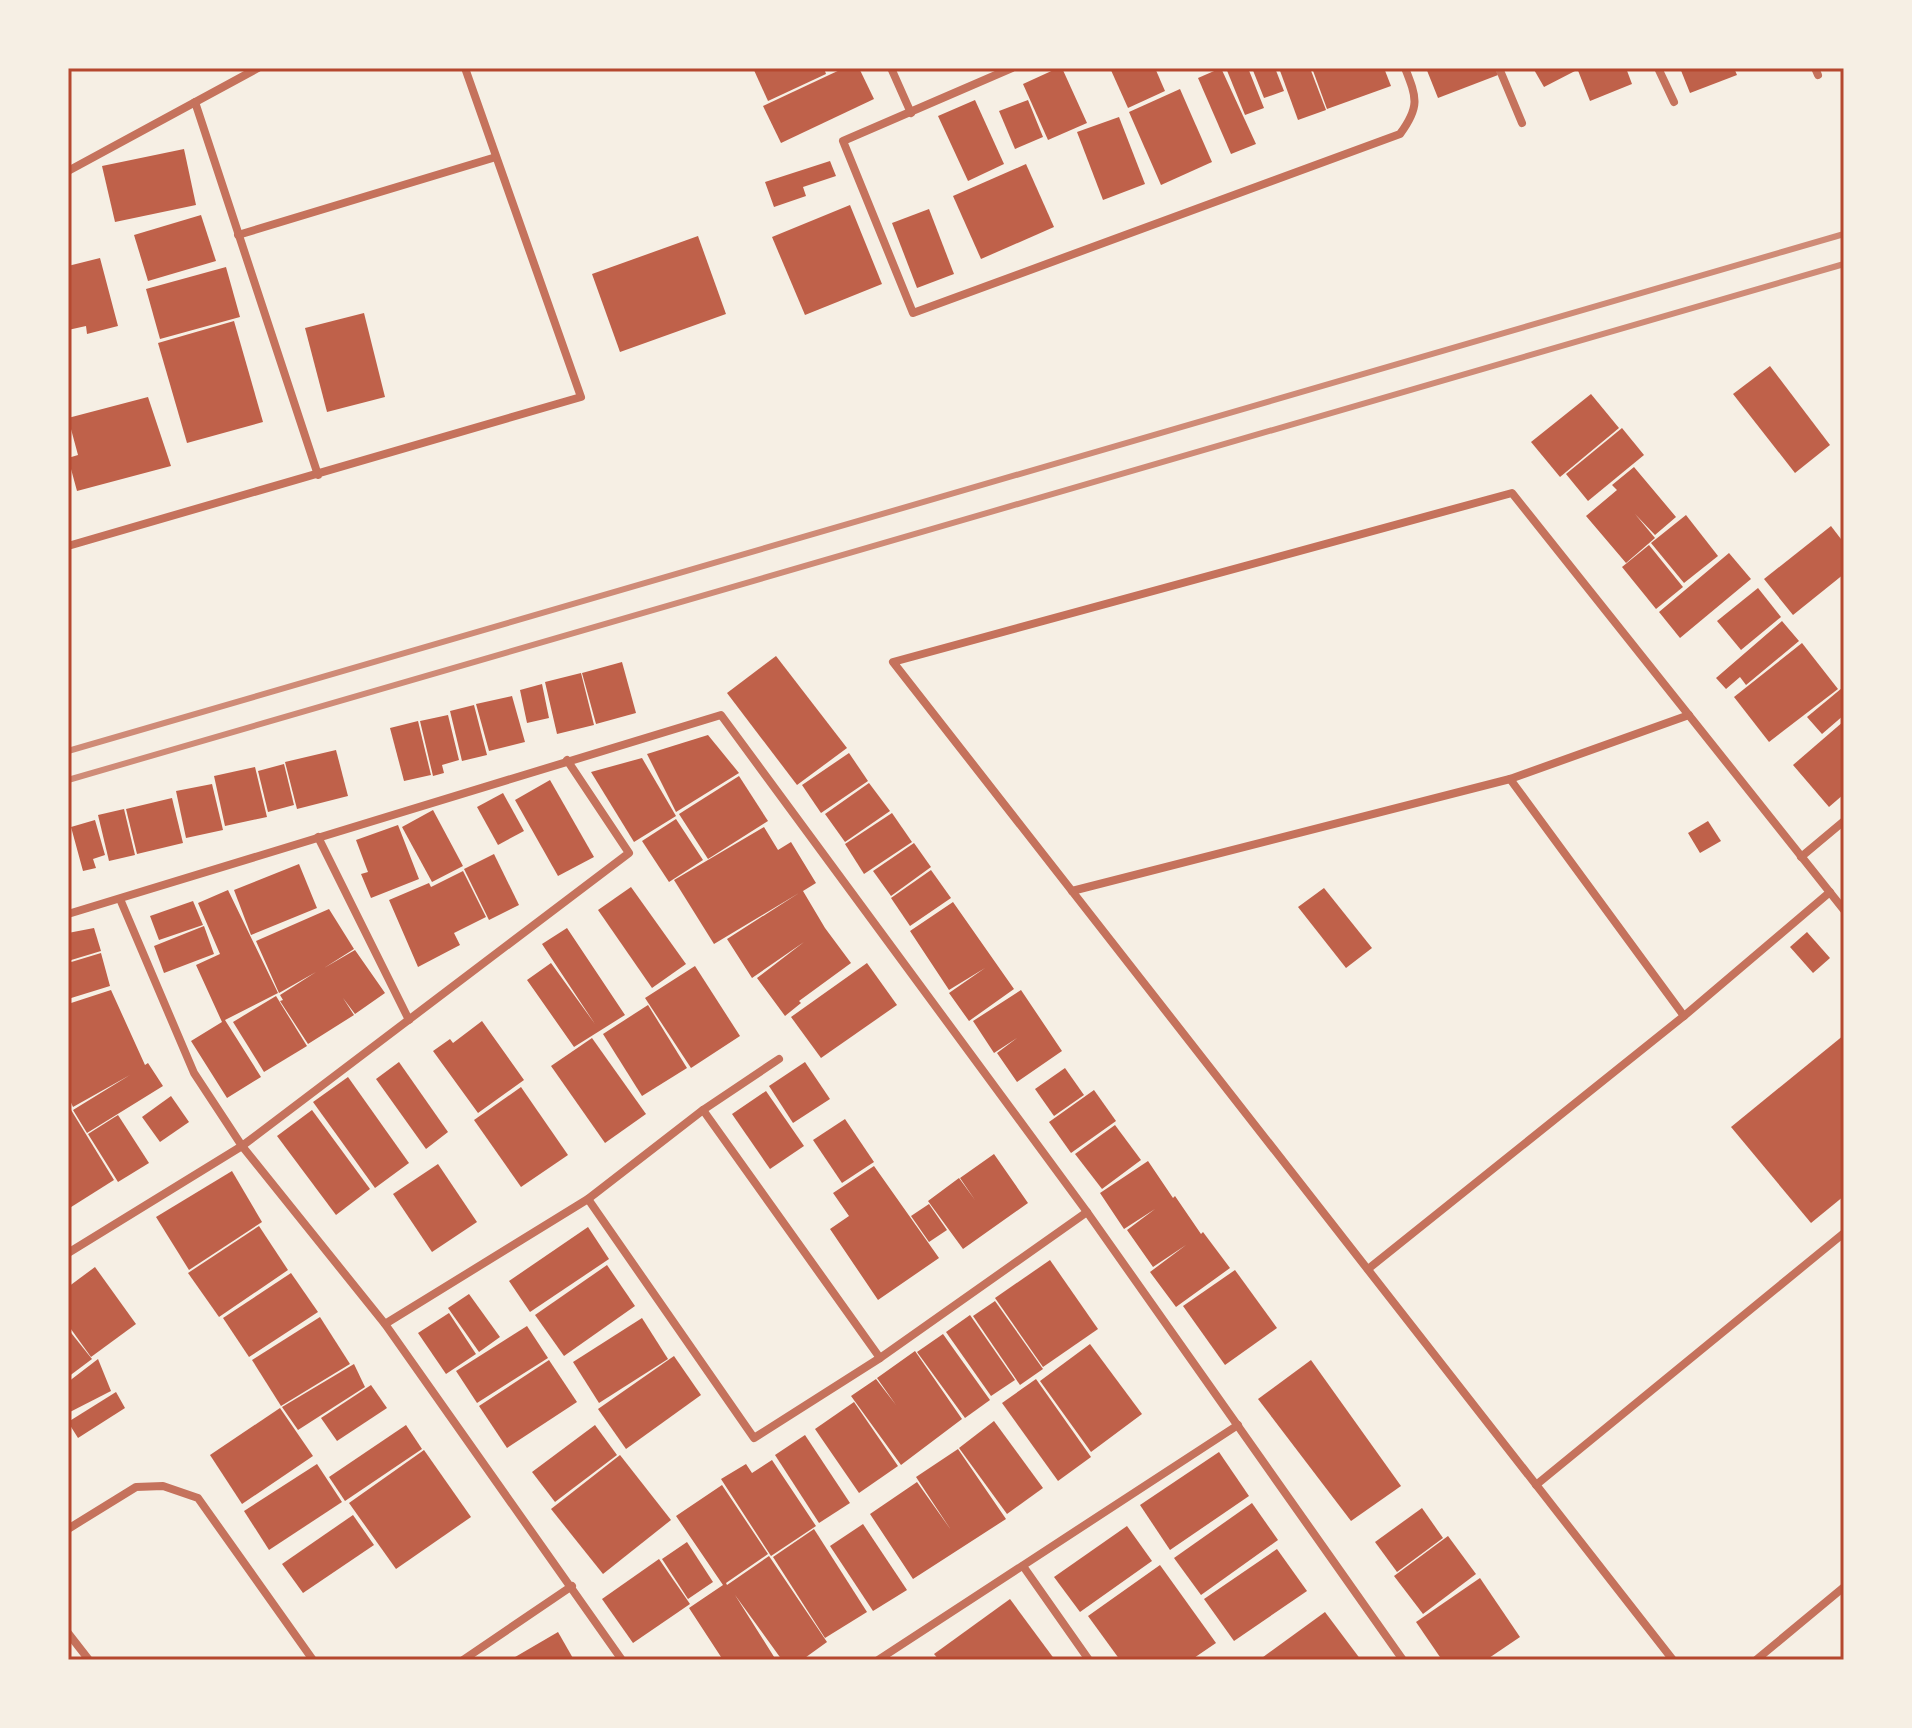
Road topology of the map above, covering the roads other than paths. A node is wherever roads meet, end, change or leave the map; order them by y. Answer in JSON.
{"nodes":[{"id":1,"x":258,"y":68,"type":"edge"},
{"id":2,"x":465,"y":68,"type":"edge"},
{"id":3,"x":891,"y":68,"type":"edge"},
{"id":4,"x":1012,"y":68,"type":"edge"},
{"id":5,"x":1405,"y":68,"type":"edge"},
{"id":6,"x":1499,"y":68,"type":"edge"},
{"id":7,"x":1658,"y":68,"type":"edge"},
{"id":8,"x":195,"y":102,"type":"junction"},
{"id":9,"x":1674,"y":102,"type":"dead end"},
{"id":10,"x":911,"y":113,"type":"junction"},
{"id":11,"x":1522,"y":123,"type":"dead end"},
{"id":12,"x":496,"y":157,"type":"junction"},
{"id":13,"x":68,"y":171,"type":"edge"},
{"id":14,"x":238,"y":235,"type":"junction"},
{"id":15,"x":318,"y":475,"type":"junction"},
{"id":16,"x":68,"y":546,"type":"edge"},
{"id":17,"x":1689,"y":715,"type":"junction"},
{"id":18,"x":567,"y":760,"type":"junction"},
{"id":19,"x":1510,"y":779,"type":"junction"},
{"id":20,"x":1844,"y":821,"type":"edge"},
{"id":21,"x":318,"y":837,"type":"junction"},
{"id":22,"x":1801,"y":857,"type":"junction"},
{"id":23,"x":1072,"y":891,"type":"junction"},
{"id":24,"x":1830,"y":892,"type":"junction"},
{"id":25,"x":120,"y":899,"type":"junction"},
{"id":26,"x":1844,"y":910,"type":"edge"},
{"id":27,"x":68,"y":914,"type":"edge"},
{"id":28,"x":1684,"y":1016,"type":"junction"},
{"id":29,"x":409,"y":1020,"type":"junction"},
{"id":30,"x":779,"y":1059,"type":"dead end"},
{"id":31,"x":703,"y":1110,"type":"junction"},
{"id":32,"x":242,"y":1146,"type":"junction"},
{"id":33,"x":588,"y":1199,"type":"junction"},
{"id":34,"x":1087,"y":1212,"type":"junction"},
{"id":35,"x":1844,"y":1233,"type":"edge"},
{"id":36,"x":68,"y":1253,"type":"edge"},
{"id":37,"x":1368,"y":1269,"type":"junction"},
{"id":38,"x":385,"y":1324,"type":"junction"},
{"id":39,"x":880,"y":1358,"type":"junction"},
{"id":40,"x":1238,"y":1425,"type":"junction"},
{"id":41,"x":1536,"y":1485,"type":"junction"},
{"id":42,"x":68,"y":1529,"type":"edge"},
{"id":43,"x":1023,"y":1566,"type":"junction"},
{"id":44,"x":572,"y":1586,"type":"junction"},
{"id":45,"x":1844,"y":1587,"type":"edge"},
{"id":46,"x":68,"y":1633,"type":"edge"},
{"id":47,"x":89,"y":1660,"type":"edge"},
{"id":48,"x":313,"y":1660,"type":"edge"},
{"id":49,"x":463,"y":1660,"type":"edge"},
{"id":50,"x":622,"y":1660,"type":"edge"},
{"id":51,"x":878,"y":1660,"type":"edge"},
{"id":52,"x":1089,"y":1660,"type":"edge"},
{"id":53,"x":1403,"y":1660,"type":"edge"},
{"id":54,"x":1673,"y":1660,"type":"edge"},
{"id":55,"x":1756,"y":1660,"type":"edge"}],
"edges":[{"from":1,"to":8,"type":"street"},
{"from":2,"to":12,"type":"street"},
{"from":3,"to":10,"type":"street"},
{"from":4,"to":10,"type":"street"},
{"from":5,"to":10,"type":"street"},
{"from":6,"to":11,"type":"street"},
{"from":7,"to":9,"type":"street"},
{"from":8,"to":13,"type":"street"},
{"from":8,"to":14,"type":"street"},
{"from":12,"to":14,"type":"street"},
{"from":12,"to":15,"type":"street"},
{"from":14,"to":15,"type":"street"},
{"from":15,"to":16,"type":"street"},
{"from":17,"to":19,"type":"street"},
{"from":17,"to":22,"type":"street"},
{"from":17,"to":23,"type":"street"},
{"from":18,"to":21,"type":"street"},
{"from":18,"to":29,"type":"street"},
{"from":18,"to":34,"type":"street"},
{"from":19,"to":23,"type":"street"},
{"from":19,"to":28,"type":"street"},
{"from":20,"to":22,"type":"street"},
{"from":21,"to":25,"type":"street"},
{"from":21,"to":29,"type":"street"},
{"from":22,"to":24,"type":"street"},
{"from":23,"to":37,"type":"street"},
{"from":24,"to":26,"type":"street"},
{"from":24,"to":28,"type":"street"},
{"from":25,"to":27,"type":"street"},
{"from":25,"to":32,"type":"street"},
{"from":28,"to":37,"type":"street"},
{"from":29,"to":32,"type":"street"},
{"from":30,"to":31,"type":"street"},
{"from":31,"to":33,"type":"street"},
{"from":31,"to":39,"type":"street"},
{"from":32,"to":36,"type":"street"},
{"from":32,"to":38,"type":"street"},
{"from":33,"to":38,"type":"street"},
{"from":33,"to":39,"type":"street"},
{"from":34,"to":39,"type":"street"},
{"from":34,"to":40,"type":"street"},
{"from":35,"to":41,"type":"street"},
{"from":37,"to":41,"type":"street"},
{"from":38,"to":44,"type":"street"},
{"from":40,"to":43,"type":"street"},
{"from":40,"to":53,"type":"street"},
{"from":41,"to":54,"type":"street"},
{"from":42,"to":48,"type":"street"},
{"from":43,"to":51,"type":"street"},
{"from":43,"to":52,"type":"street"},
{"from":44,"to":49,"type":"street"},
{"from":44,"to":50,"type":"street"},
{"from":45,"to":55,"type":"street"},
{"from":46,"to":47,"type":"street"}]}
